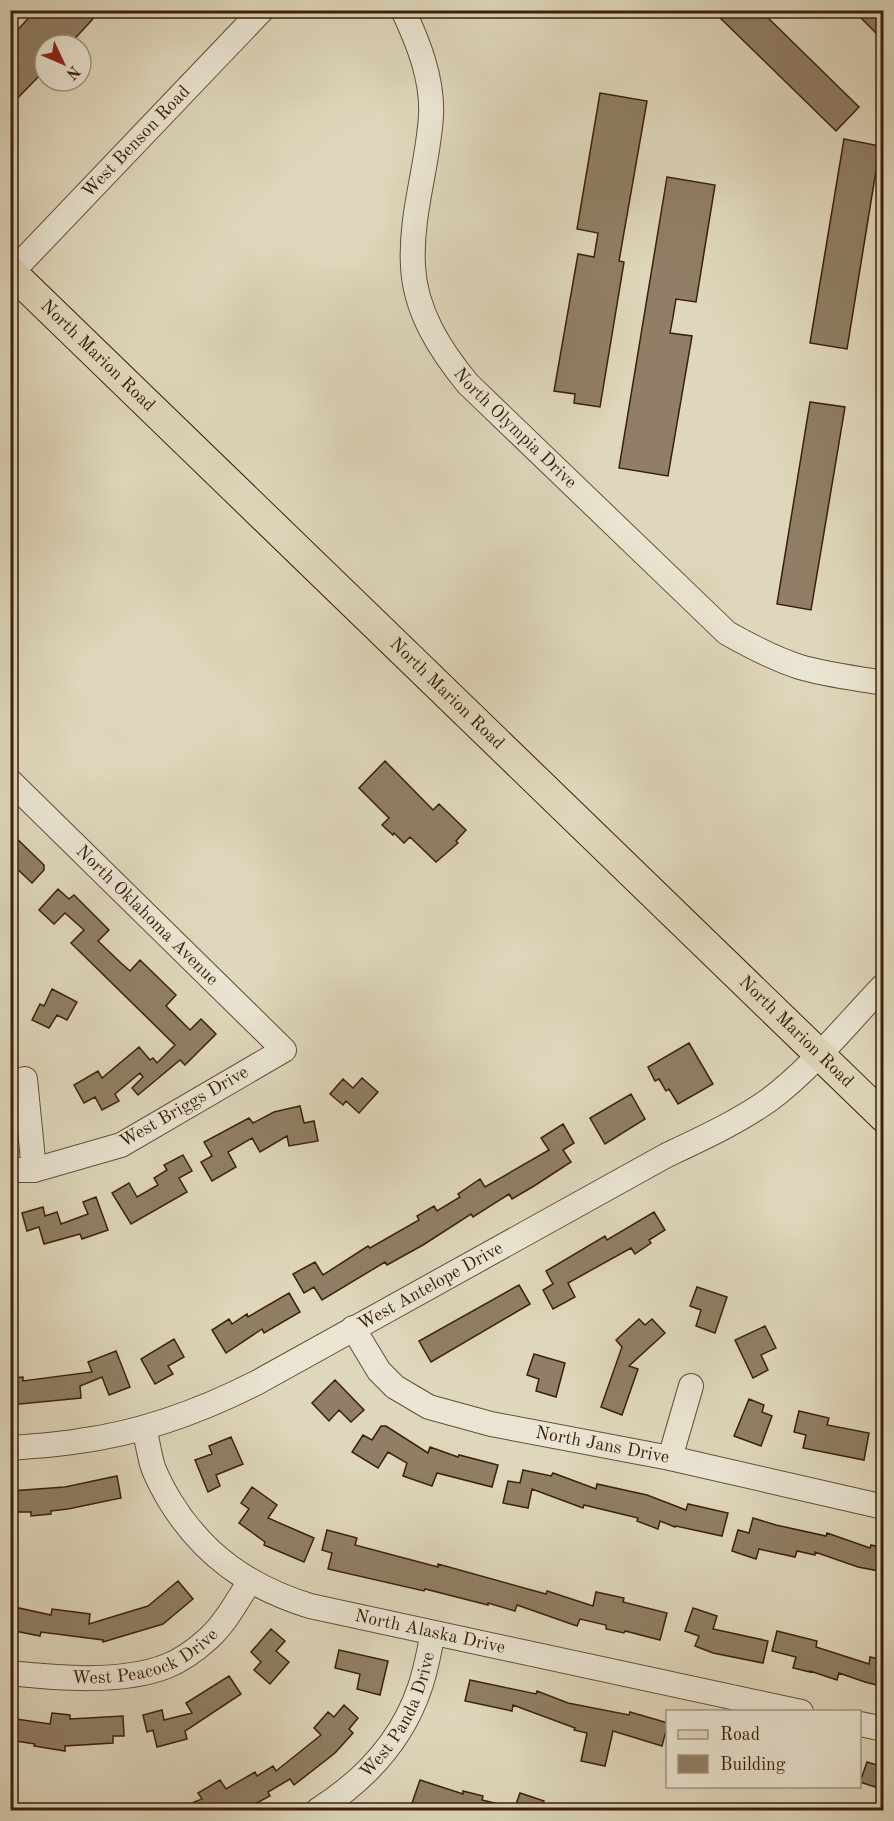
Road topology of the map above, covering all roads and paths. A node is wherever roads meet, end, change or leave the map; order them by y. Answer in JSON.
{"nodes":[{"id":1,"x":262,"y":10,"type":"edge"},
{"id":2,"x":403,"y":10,"type":"edge"},
{"id":3,"x":11,"y":273,"type":"edge"},
{"id":4,"x":884,"y":682,"type":"edge"},
{"id":5,"x":11,"y":783,"type":"edge"},
{"id":6,"x":884,"y":984,"type":"edge"},
{"id":7,"x":284,"y":1050,"type":"joint"},
{"id":8,"x":818,"y":1054,"type":"junction"},
{"id":9,"x":25,"y":1079,"type":"dead end"},
{"id":10,"x":884,"y":1117,"type":"edge"},
{"id":11,"x":22,"y":1170,"type":"edge"},
{"id":12,"x":353,"y":1328,"type":"junction"},
{"id":13,"x":691,"y":1386,"type":"dead end"},
{"id":14,"x":144,"y":1428,"type":"junction"},
{"id":15,"x":10,"y":1448,"type":"edge"},
{"id":16,"x":669,"y":1458,"type":"junction"},
{"id":17,"x":884,"y":1507,"type":"edge"},
{"id":18,"x":250,"y":1581,"type":"junction"},
{"id":19,"x":433,"y":1633,"type":"junction"},
{"id":20,"x":10,"y":1673,"type":"edge"},
{"id":21,"x":792,"y":1710,"type":"edge"},
{"id":22,"x":861,"y":1724,"type":"edge"},
{"id":23,"x":884,"y":1729,"type":"edge"},
{"id":24,"x":349,"y":1803,"type":"edge"},
{"id":25,"x":318,"y":1810,"type":"edge"}],
"edges":[{"from":1,"to":3,"type":"street","name":"West Benson Road"},
{"from":2,"to":4,"type":"street","name":"North Olympia Drive"},
{"from":3,"to":8,"type":"main road","name":"North Marion Road"},
{"from":5,"to":7,"type":"street","name":"North Oklahoma Avenue"},
{"from":6,"to":8,"type":"street","name":"West Antelope Drive"},
{"from":7,"to":11,"type":"street","name":"West Briggs Drive"},
{"from":8,"to":10,"type":"main road","name":"North Marion Road"},
{"from":8,"to":12,"type":"street","name":"West Antelope Drive"},
{"from":9,"to":11,"type":"street"},
{"from":12,"to":14,"type":"street","name":"West Antelope Drive"},
{"from":12,"to":16,"type":"street","name":"North Jans Drive"},
{"from":13,"to":16,"type":"street"},
{"from":14,"to":15,"type":"street","name":"West Antelope Drive"},
{"from":14,"to":18,"type":"street","name":"North Alaska Drive"},
{"from":16,"to":17,"type":"street","name":"North Jans Drive"},
{"from":18,"to":19,"type":"street","name":"North Alaska Drive"},
{"from":18,"to":20,"type":"street","name":"West Peacock Drive"},
{"from":19,"to":21,"type":"street","name":"North Alaska Drive"},
{"from":19,"to":24,"type":"street","name":"West Panda Drive"},
{"from":22,"to":23,"type":"street"},
{"from":24,"to":25,"type":"street","name":"West Panda Drive"}]}
